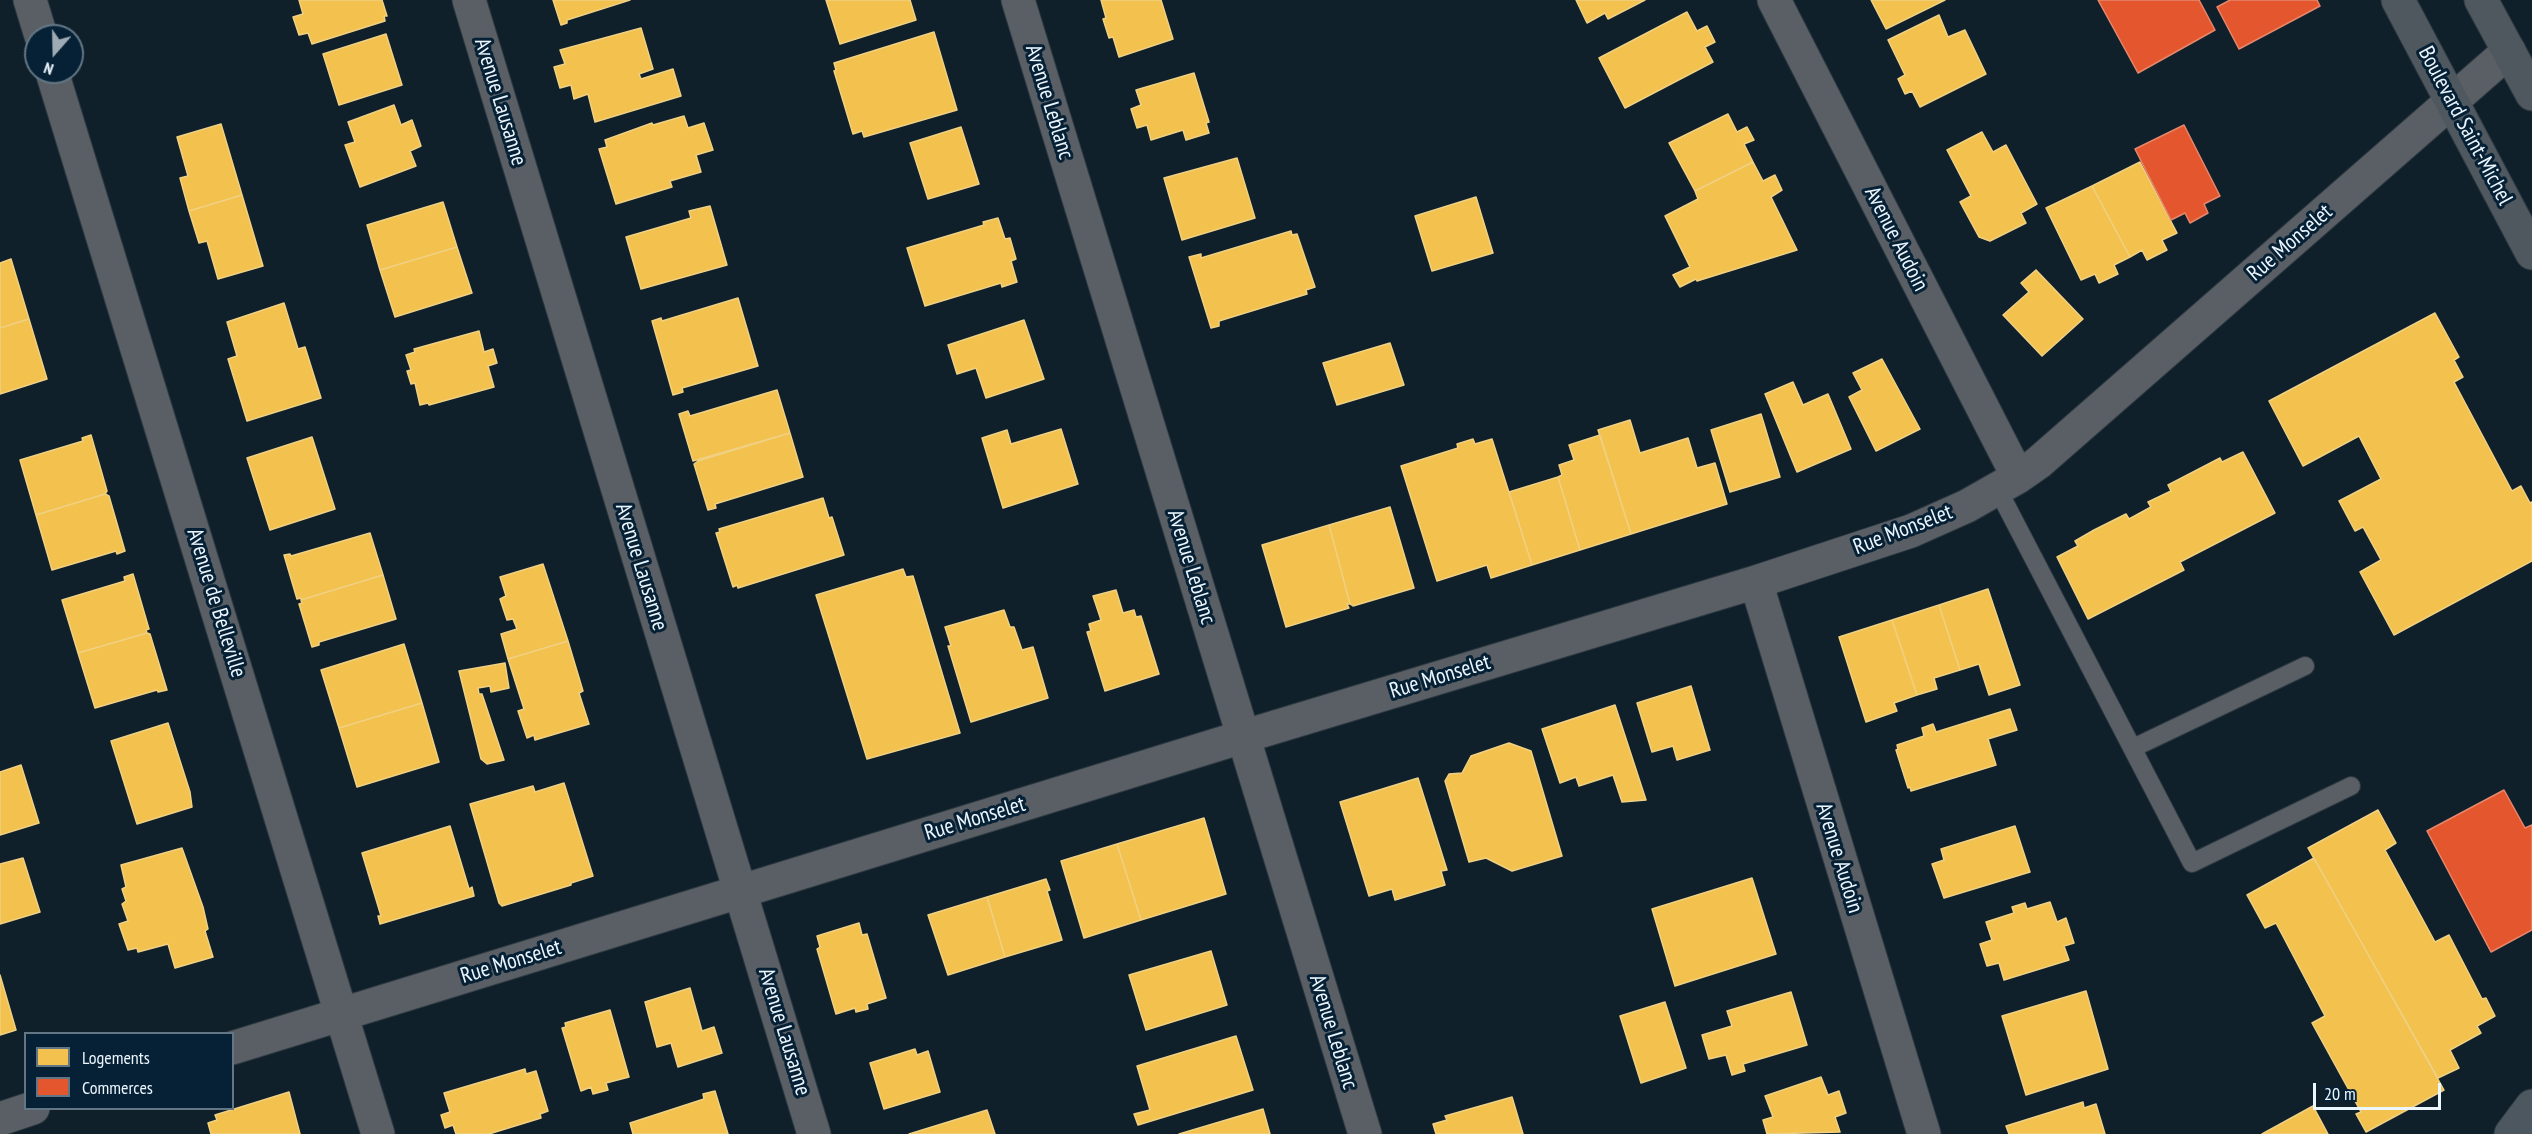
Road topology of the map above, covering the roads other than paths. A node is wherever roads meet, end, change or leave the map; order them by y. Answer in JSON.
{"nodes":[{"id":1,"x":30,"y":0,"type":"edge"},
{"id":2,"x":469,"y":0,"type":"edge"},
{"id":3,"x":1018,"y":0,"type":"edge"},
{"id":4,"x":1774,"y":0,"type":"edge"},
{"id":5,"x":2398,"y":0,"type":"edge"},
{"id":6,"x":2481,"y":0,"type":"edge"},
{"id":7,"x":37,"y":24,"type":"edge"},
{"id":8,"x":2509,"y":51,"type":"junction"},
{"id":9,"x":56,"y":84,"type":"edge"},
{"id":10,"x":2532,"y":94,"type":"edge"},
{"id":11,"x":2451,"y":100,"type":"junction"},
{"id":12,"x":2532,"y":253,"type":"edge"},
{"id":13,"x":2007,"y":483,"type":"junction"},
{"id":14,"x":1756,"y":582,"type":"junction"},
{"id":15,"x":2304,"y":666,"type":"dead end"},
{"id":16,"x":1242,"y":737,"type":"junction"},
{"id":17,"x":2133,"y":748,"type":"junction"},
{"id":18,"x":2350,"y":786,"type":"dead end"},
{"id":19,"x":740,"y":892,"type":"junction"},
{"id":20,"x":342,"y":1014,"type":"junction"},
{"id":21,"x":234,"y":1047,"type":"edge"},
{"id":22,"x":2532,"y":1106,"type":"edge"},
{"id":23,"x":27,"y":1110,"type":"edge"},
{"id":24,"x":0,"y":1119,"type":"edge"},
{"id":25,"x":378,"y":1134,"type":"edge"},
{"id":26,"x":814,"y":1134,"type":"edge"},
{"id":27,"x":1365,"y":1134,"type":"edge"},
{"id":28,"x":1924,"y":1134,"type":"edge"},
{"id":29,"x":2511,"y":1134,"type":"edge"}],
"edges":[{"from":1,"to":7,"type":"street"},
{"from":2,"to":19,"type":"street","name":"Avenue Lausanne"},
{"from":3,"to":16,"type":"street","name":"Avenue Leblanc"},
{"from":4,"to":13,"type":"street","name":"Avenue Audoin"},
{"from":5,"to":11,"type":"main road","name":"Boulevard Saint-Michel"},
{"from":6,"to":8,"type":"main road"},
{"from":8,"to":10,"type":"main road"},
{"from":8,"to":11,"type":"street","name":"Rue Monselet"},
{"from":9,"to":20,"type":"street","name":"Avenue de Belleville"},
{"from":11,"to":12,"type":"main road","name":"Boulevard Saint-Michel"},
{"from":11,"to":13,"type":"street","name":"Rue Monselet"},
{"from":13,"to":14,"type":"street","name":"Rue Monselet"},
{"from":13,"to":17,"type":"lane"},
{"from":14,"to":16,"type":"street","name":"Rue Monselet"},
{"from":14,"to":28,"type":"street","name":"Avenue Audoin"},
{"from":15,"to":17,"type":"lane"},
{"from":16,"to":19,"type":"street","name":"Rue Monselet"},
{"from":16,"to":27,"type":"street","name":"Avenue Leblanc"},
{"from":17,"to":18,"type":"lane"},
{"from":19,"to":20,"type":"street","name":"Rue Monselet"},
{"from":19,"to":26,"type":"street","name":"Avenue Lausanne"},
{"from":20,"to":21,"type":"street","name":"Rue Monselet"},
{"from":20,"to":25,"type":"street","name":"Avenue de Belleville"},
{"from":22,"to":29,"type":"main road"},
{"from":23,"to":24,"type":"street"}]}
